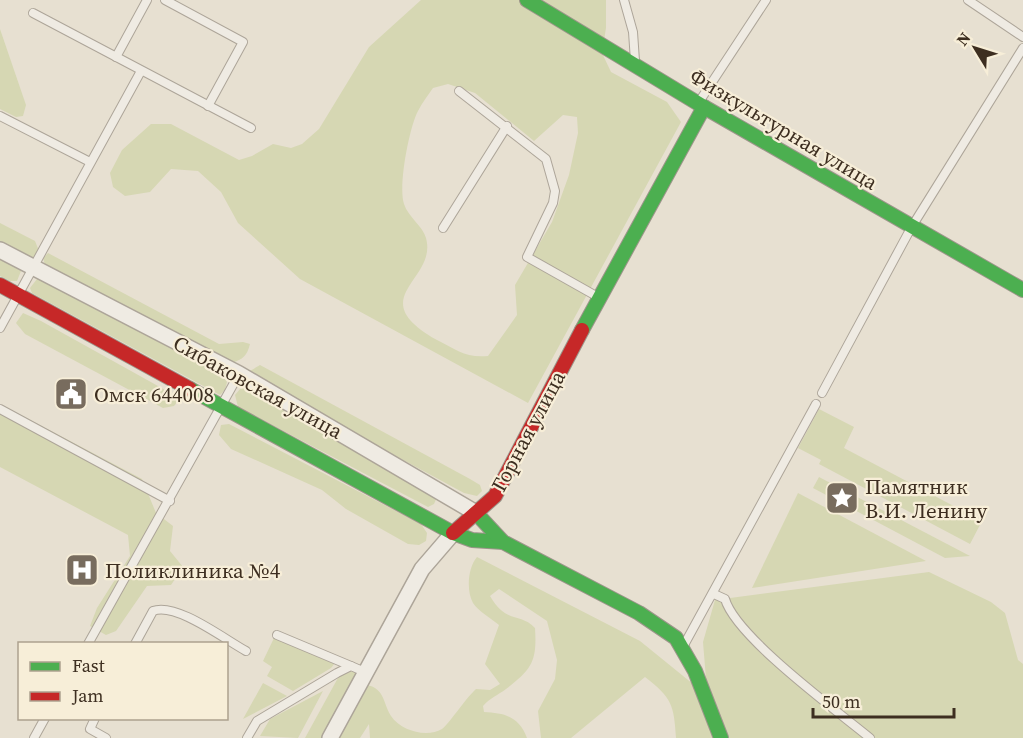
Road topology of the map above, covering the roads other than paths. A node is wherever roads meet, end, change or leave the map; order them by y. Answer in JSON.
{"nodes":[{"id":1,"x":147,"y":0,"type":"edge"},
{"id":2,"x":165,"y":0,"type":"edge"},
{"id":3,"x":527,"y":0,"type":"edge"},
{"id":4,"x":624,"y":0,"type":"edge"},
{"id":5,"x":766,"y":0,"type":"edge"},
{"id":6,"x":968,"y":0,"type":"edge"},
{"id":7,"x":33,"y":13,"type":"dead end"},
{"id":8,"x":1023,"y":37,"type":"edge"},
{"id":9,"x":1023,"y":48,"type":"edge"},
{"id":10,"x":116,"y":57,"type":"junction"},
{"id":11,"x":636,"y":66,"type":"junction"},
{"id":12,"x":141,"y":71,"type":"junction"},
{"id":13,"x":459,"y":91,"type":"dead end"},
{"id":14,"x":701,"y":105,"type":"junction"},
{"id":15,"x":208,"y":106,"type":"junction"},
{"id":16,"x":0,"y":116,"type":"edge"},
{"id":17,"x":507,"y":126,"type":"junction"},
{"id":18,"x":251,"y":128,"type":"dead end"},
{"id":19,"x":90,"y":162,"type":"junction"},
{"id":20,"x":443,"y":228,"type":"dead end"},
{"id":21,"x":911,"y":228,"type":"junction"},
{"id":22,"x":0,"y":250,"type":"edge"},
{"id":23,"x":33,"y":268,"type":"junction"},
{"id":24,"x":0,"y":285,"type":"edge"},
{"id":25,"x":1023,"y":290,"type":"edge"},
{"id":26,"x":19,"y":296,"type":"junction"},
{"id":27,"x":599,"y":298,"type":"junction"},
{"id":28,"x":0,"y":328,"type":"edge"},
{"id":29,"x":239,"y":374,"type":"junction"},
{"id":30,"x":822,"y":393,"type":"dead end"},
{"id":31,"x":816,"y":404,"type":"dead end"},
{"id":32,"x":222,"y":406,"type":"junction"},
{"id":33,"x":0,"y":409,"type":"edge"},
{"id":34,"x":170,"y":501,"type":"junction"},
{"id":35,"x":476,"y":513,"type":"junction"},
{"id":36,"x":453,"y":533,"type":"junction"},
{"id":37,"x":503,"y":542,"type":"junction"},
{"id":38,"x":714,"y":594,"type":"junction"},
{"id":39,"x":277,"y":635,"type":"dead end"},
{"id":40,"x":89,"y":642,"type":"edge"},
{"id":41,"x":136,"y":642,"type":"edge"},
{"id":42,"x":683,"y":647,"type":"junction"},
{"id":43,"x":246,"y":651,"type":"dead end"},
{"id":44,"x":351,"y":666,"type":"junction"},
{"id":45,"x":365,"y":672,"type":"junction"},
{"id":46,"x":44,"y":720,"type":"edge"},
{"id":47,"x":94,"y":720,"type":"edge"},
{"id":48,"x":34,"y":738,"type":"edge"},
{"id":49,"x":106,"y":738,"type":"edge"},
{"id":50,"x":247,"y":738,"type":"edge"},
{"id":51,"x":330,"y":738,"type":"edge"},
{"id":52,"x":721,"y":738,"type":"edge"},
{"id":53,"x":870,"y":738,"type":"edge"}],
"edges":[{"from":1,"to":10,"type":"lane"},
{"from":2,"to":15,"type":"lane"},
{"from":3,"to":11,"type":"street","name":"Физкультурная улица"},
{"from":4,"to":11,"type":"lane"},
{"from":5,"to":14,"type":"lane"},
{"from":6,"to":8,"type":"lane"},
{"from":7,"to":10,"type":"lane"},
{"from":9,"to":21,"type":"lane"},
{"from":10,"to":12,"type":"lane"},
{"from":11,"to":14,"type":"street","name":"Физкультурная улица"},
{"from":12,"to":15,"type":"lane"},
{"from":12,"to":19,"type":"lane"},
{"from":13,"to":17,"type":"lane"},
{"from":14,"to":21,"type":"street","name":"Физкультурная улица"},
{"from":14,"to":27,"type":"street","name":"Горная улица"},
{"from":15,"to":18,"type":"lane"},
{"from":16,"to":19,"type":"lane"},
{"from":17,"to":20,"type":"lane"},
{"from":17,"to":27,"type":"lane"},
{"from":19,"to":23,"type":"lane"},
{"from":21,"to":25,"type":"street","name":"Физкультурная улица"},
{"from":21,"to":30,"type":"lane"},
{"from":22,"to":23,"type":"street","name":"Сибаковская улица"},
{"from":23,"to":26,"type":"lane"},
{"from":23,"to":29,"type":"street","name":"Сибаковская улица"},
{"from":24,"to":26,"type":"street","name":"Сибаковская улица"},
{"from":26,"to":28,"type":"lane"},
{"from":26,"to":32,"type":"street","name":"Сибаковская улица"},
{"from":27,"to":35,"type":"street","name":"Горная улица"},
{"from":29,"to":32,"type":"lane"},
{"from":29,"to":35,"type":"street","name":"Сибаковская улица"},
{"from":31,"to":38,"type":"lane"},
{"from":32,"to":34,"type":"lane"},
{"from":32,"to":36,"type":"street","name":"Сибаковская улица"},
{"from":33,"to":34,"type":"lane"},
{"from":34,"to":40,"type":"lane"},
{"from":35,"to":36,"type":"street","name":"Горная улица"},
{"from":35,"to":37,"type":"street","name":"Сибаковская улица"},
{"from":36,"to":37,"type":"street","name":"Сибаковская улица"},
{"from":36,"to":45,"type":"street","name":"Горная улица"},
{"from":37,"to":42,"type":"street","name":"Сибаковская улица"},
{"from":38,"to":42,"type":"lane"},
{"from":38,"to":53,"type":"lane"},
{"from":39,"to":44,"type":"lane"},
{"from":41,"to":43,"type":"lane"},
{"from":42,"to":52,"type":"street"},
{"from":44,"to":45,"type":"lane"},
{"from":44,"to":50,"type":"lane"},
{"from":45,"to":51,"type":"street","name":"Горная улица"},
{"from":46,"to":48,"type":"lane"},
{"from":47,"to":49,"type":"lane"}]}
